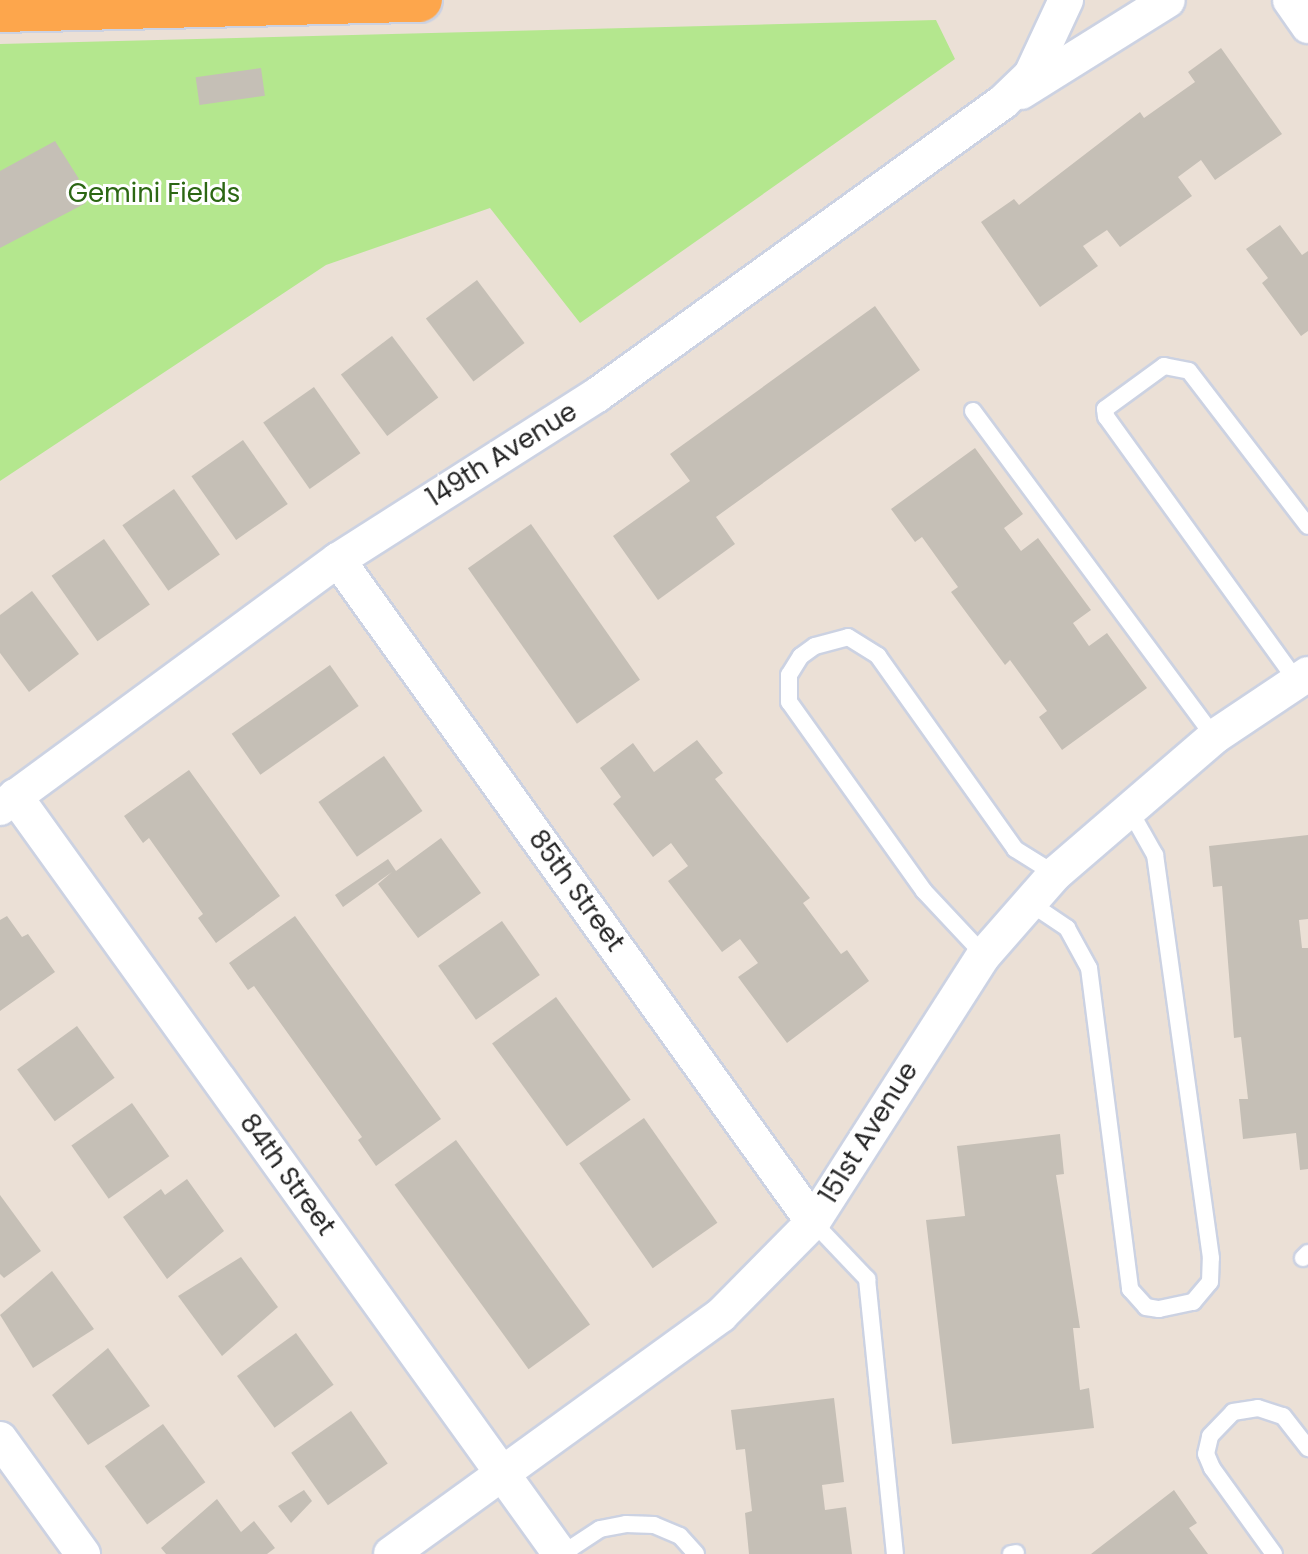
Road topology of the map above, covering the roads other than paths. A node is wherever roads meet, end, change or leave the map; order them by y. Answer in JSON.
{"nodes":[{"id":1,"x":420,"y":0,"type":"edge"},
{"id":2,"x":1066,"y":0,"type":"edge"},
{"id":3,"x":1168,"y":0,"type":"edge"},
{"id":4,"x":1290,"y":0,"type":"edge"},
{"id":5,"x":0,"y":10,"type":"edge"},
{"id":6,"x":1308,"y":26,"type":"edge"},
{"id":7,"x":1003,"y":102,"type":"junction"},
{"id":8,"x":973,"y":411,"type":"dead end"},
{"id":9,"x":1308,"y":526,"type":"edge"},
{"id":10,"x":338,"y":560,"type":"junction"},
{"id":11,"x":1302,"y":677,"type":"edge"},
{"id":12,"x":1214,"y":737,"type":"junction"},
{"id":13,"x":7,"y":802,"type":"edge"},
{"id":14,"x":1129,"y":809,"type":"junction"},
{"id":15,"x":1055,"y":874,"type":"junction"},
{"id":16,"x":1030,"y":903,"type":"junction"},
{"id":17,"x":984,"y":955,"type":"junction"},
{"id":18,"x":813,"y":1222,"type":"junction"},
{"id":19,"x":0,"y":1439,"type":"edge"},
{"id":20,"x":1308,"y":1448,"type":"edge"},
{"id":21,"x":502,"y":1473,"type":"junction"},
{"id":22,"x":83,"y":1554,"type":"edge"},
{"id":23,"x":391,"y":1554,"type":"edge"},
{"id":24,"x":561,"y":1554,"type":"edge"},
{"id":25,"x":696,"y":1554,"type":"edge"},
{"id":26,"x":895,"y":1554,"type":"edge"},
{"id":27,"x":1274,"y":1554,"type":"edge"}],
"edges":[{"from":1,"to":5,"type":"highway"},
{"from":2,"to":7,"type":"street","name":"149th Avenue"},
{"from":3,"to":7,"type":"street","name":"149th Avenue"},
{"from":4,"to":6,"type":"street"},
{"from":7,"to":10,"type":"street","name":"149th Avenue"},
{"from":8,"to":12,"type":"lane"},
{"from":9,"to":11,"type":"lane"},
{"from":10,"to":13,"type":"street","name":"149th Avenue"},
{"from":10,"to":18,"type":"street","name":"85th Street"},
{"from":11,"to":12,"type":"street","name":"151st Avenue"},
{"from":12,"to":14,"type":"street","name":"151st Avenue"},
{"from":13,"to":21,"type":"street","name":"84th Street"},
{"from":14,"to":15,"type":"street","name":"151st Avenue"},
{"from":14,"to":16,"type":"lane"},
{"from":15,"to":16,"type":"street","name":"151st Avenue"},
{"from":15,"to":17,"type":"lane"},
{"from":16,"to":17,"type":"street","name":"151st Avenue"},
{"from":17,"to":18,"type":"street","name":"151st Avenue"},
{"from":18,"to":21,"type":"street","name":"151st Avenue"},
{"from":18,"to":26,"type":"lane"},
{"from":19,"to":22,"type":"street"},
{"from":20,"to":27,"type":"lane"},
{"from":21,"to":23,"type":"street","name":"151st Avenue"},
{"from":21,"to":24,"type":"street","name":"84th Street"},
{"from":24,"to":25,"type":"lane"}]}
